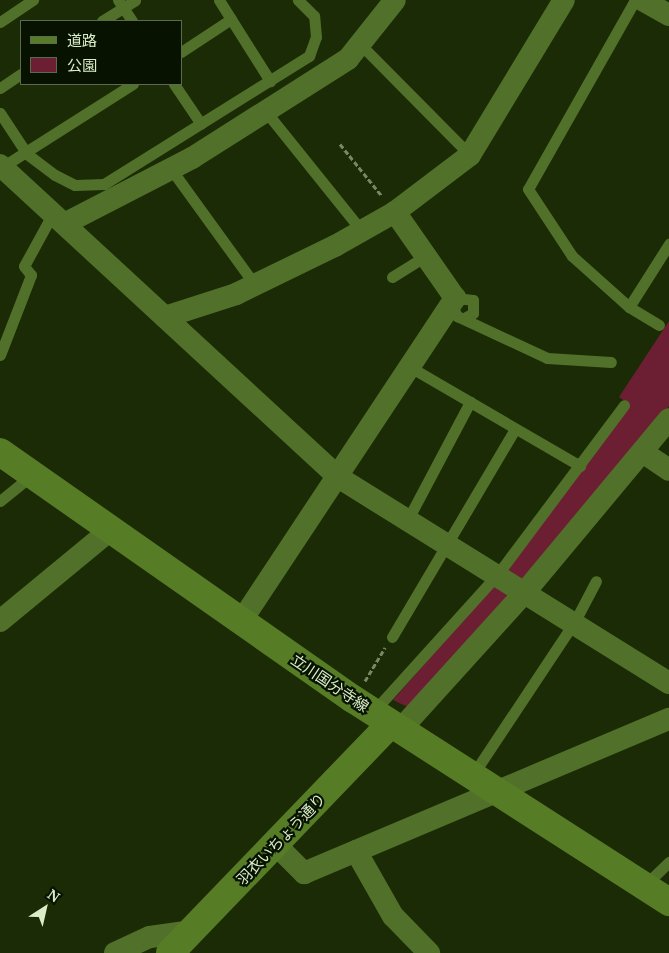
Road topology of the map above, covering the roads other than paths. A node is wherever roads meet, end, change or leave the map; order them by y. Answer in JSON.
{"nodes":[{"id":1,"x":33,"y":0,"type":"edge"},
{"id":2,"x":135,"y":0,"type":"edge"},
{"id":3,"x":219,"y":0,"type":"edge"},
{"id":4,"x":298,"y":0,"type":"edge"},
{"id":5,"x":564,"y":0,"type":"edge"},
{"id":6,"x":635,"y":0,"type":"edge"},
{"id":7,"x":642,"y":0,"type":"edge"},
{"id":8,"x":398,"y":2,"type":"edge"},
{"id":9,"x":120,"y":4,"type":"edge"},
{"id":10,"x":669,"y":15,"type":"edge"},
{"id":11,"x":231,"y":19,"type":"junction"},
{"id":12,"x":103,"y":20,"type":"edge"},
{"id":13,"x":131,"y":20,"type":"edge"},
{"id":14,"x":0,"y":22,"type":"edge"},
{"id":15,"x":361,"y":45,"type":"junction"},
{"id":16,"x":182,"y":51,"type":"edge"},
{"id":17,"x":20,"y":75,"type":"edge"},
{"id":18,"x":270,"y":81,"type":"junction"},
{"id":19,"x":131,"y":85,"type":"edge"},
{"id":20,"x":175,"y":85,"type":"edge"},
{"id":21,"x":0,"y":88,"type":"edge"},
{"id":22,"x":0,"y":113,"type":"edge"},
{"id":23,"x":267,"y":113,"type":"junction"},
{"id":24,"x":201,"y":124,"type":"junction"},
{"id":25,"x":27,"y":154,"type":"junction"},
{"id":26,"x":470,"y":155,"type":"junction"},
{"id":27,"x":1,"y":167,"type":"edge"},
{"id":28,"x":171,"y":169,"type":"junction"},
{"id":29,"x":395,"y":212,"type":"junction"},
{"id":30,"x":59,"y":218,"type":"junction"},
{"id":31,"x":362,"y":231,"type":"junction"},
{"id":32,"x":669,"y":244,"type":"edge"},
{"id":33,"x":426,"y":256,"type":"junction"},
{"id":34,"x":392,"y":276,"type":"dead end"},
{"id":35,"x":256,"y":285,"type":"junction"},
{"id":36,"x":458,"y":307,"type":"junction"},
{"id":37,"x":630,"y":307,"type":"junction"},
{"id":38,"x":165,"y":317,"type":"junction"},
{"id":39,"x":659,"y":325,"type":"dead end"},
{"id":40,"x":0,"y":355,"type":"edge"},
{"id":41,"x":611,"y":362,"type":"dead end"},
{"id":42,"x":410,"y":367,"type":"junction"},
{"id":43,"x":470,"y":402,"type":"junction"},
{"id":44,"x":624,"y":405,"type":"dead end"},
{"id":45,"x":669,"y":419,"type":"edge"},
{"id":46,"x":515,"y":429,"type":"junction"},
{"id":47,"x":0,"y":452,"type":"edge"},
{"id":48,"x":644,"y":453,"type":"junction"},
{"id":49,"x":580,"y":466,"type":"junction"},
{"id":50,"x":669,"y":470,"type":"edge"},
{"id":51,"x":32,"y":475,"type":"junction"},
{"id":52,"x":338,"y":477,"type":"junction"},
{"id":53,"x":0,"y":501,"type":"edge"},
{"id":54,"x":407,"y":521,"type":"junction"},
{"id":55,"x":109,"y":531,"type":"junction"},
{"id":56,"x":446,"y":543,"type":"junction"},
{"id":57,"x":497,"y":575,"type":"junction"},
{"id":58,"x":596,"y":581,"type":"dead end"},
{"id":59,"x":525,"y":592,"type":"junction"},
{"id":60,"x":0,"y":621,"type":"edge"},
{"id":61,"x":575,"y":622,"type":"junction"},
{"id":62,"x":240,"y":623,"type":"junction"},
{"id":63,"x":392,"y":636,"type":"road end"},
{"id":64,"x":669,"y":683,"type":"edge"},
{"id":65,"x":669,"y":719,"type":"edge"},
{"id":66,"x":388,"y":722,"type":"junction"},
{"id":67,"x":472,"y":776,"type":"junction"},
{"id":68,"x":497,"y":792,"type":"junction"},
{"id":69,"x":276,"y":845,"type":"junction"},
{"id":70,"x":356,"y":851,"type":"junction"},
{"id":71,"x":669,"y":862,"type":"edge"},
{"id":72,"x":644,"y":886,"type":"junction"},
{"id":73,"x":669,"y":902,"type":"edge"},
{"id":74,"x":191,"y":931,"type":"junction"},
{"id":75,"x":116,"y":953,"type":"edge"},
{"id":76,"x":170,"y":953,"type":"edge"},
{"id":77,"x":428,"y":953,"type":"edge"}],
"edges":[{"from":1,"to":14,"type":"lane"},
{"from":2,"to":9,"type":"lane"},
{"from":3,"to":11,"type":"lane"},
{"from":4,"to":18,"type":"lane"},
{"from":5,"to":26,"type":"street"},
{"from":6,"to":37,"type":"lane"},
{"from":7,"to":10,"type":"street"},
{"from":8,"to":15,"type":"street"},
{"from":9,"to":12,"type":"lane"},
{"from":9,"to":13,"type":"lane"},
{"from":11,"to":16,"type":"lane"},
{"from":11,"to":18,"type":"lane"},
{"from":15,"to":23,"type":"street"},
{"from":15,"to":26,"type":"lane"},
{"from":17,"to":21,"type":"lane"},
{"from":18,"to":24,"type":"lane"},
{"from":19,"to":25,"type":"lane"},
{"from":20,"to":24,"type":"lane"},
{"from":22,"to":25,"type":"lane"},
{"from":23,"to":28,"type":"street"},
{"from":23,"to":31,"type":"lane"},
{"from":24,"to":25,"type":"lane"},
{"from":25,"to":27,"type":"lane"},
{"from":26,"to":29,"type":"street"},
{"from":27,"to":30,"type":"street"},
{"from":28,"to":30,"type":"street"},
{"from":28,"to":35,"type":"lane"},
{"from":29,"to":31,"type":"street"},
{"from":29,"to":33,"type":"street"},
{"from":30,"to":38,"type":"street"},
{"from":30,"to":40,"type":"lane"},
{"from":31,"to":35,"type":"street"},
{"from":32,"to":37,"type":"lane"},
{"from":33,"to":34,"type":"lane"},
{"from":33,"to":36,"type":"street"},
{"from":35,"to":38,"type":"street"},
{"from":36,"to":41,"type":"lane"},
{"from":36,"to":42,"type":"street"},
{"from":37,"to":39,"type":"lane"},
{"from":38,"to":52,"type":"street"},
{"from":42,"to":43,"type":"lane"},
{"from":42,"to":52,"type":"street"},
{"from":43,"to":46,"type":"lane"},
{"from":43,"to":54,"type":"lane"},
{"from":44,"to":49,"type":"lane"},
{"from":45,"to":48,"type":"street"},
{"from":46,"to":49,"type":"lane"},
{"from":46,"to":56,"type":"lane"},
{"from":47,"to":51,"type":"main road","name":"立川国分寺線"},
{"from":48,"to":50,"type":"street"},
{"from":48,"to":59,"type":"street"},
{"from":49,"to":57,"type":"lane"},
{"from":51,"to":53,"type":"lane"},
{"from":51,"to":55,"type":"main road","name":"立川国分寺線"},
{"from":52,"to":54,"type":"street"},
{"from":52,"to":62,"type":"street"},
{"from":54,"to":56,"type":"street"},
{"from":55,"to":60,"type":"street"},
{"from":55,"to":62,"type":"main road","name":"立川国分寺線"},
{"from":56,"to":57,"type":"street"},
{"from":56,"to":63,"type":"lane"},
{"from":57,"to":59,"type":"street"},
{"from":57,"to":66,"type":"lane"},
{"from":58,"to":61,"type":"lane"},
{"from":59,"to":61,"type":"street"},
{"from":59,"to":66,"type":"street"},
{"from":61,"to":64,"type":"street"},
{"from":61,"to":67,"type":"lane"},
{"from":62,"to":66,"type":"main road","name":"立川国分寺線"},
{"from":65,"to":68,"type":"street"},
{"from":66,"to":67,"type":"main road","name":"立川国分寺線"},
{"from":66,"to":69,"type":"main road","name":"羽衣いちょう通り"},
{"from":67,"to":68,"type":"main road","name":"立川国分寺線"},
{"from":68,"to":70,"type":"street"},
{"from":68,"to":72,"type":"main road","name":"立川国分寺線"},
{"from":69,"to":70,"type":"street"},
{"from":69,"to":74,"type":"main road","name":"羽衣いちょう通り"},
{"from":70,"to":77,"type":"street"},
{"from":71,"to":72,"type":"lane"},
{"from":72,"to":73,"type":"main road","name":"立川国分寺線"},
{"from":74,"to":75,"type":"street"},
{"from":74,"to":76,"type":"main road","name":"羽衣いちょう通り"}]}
